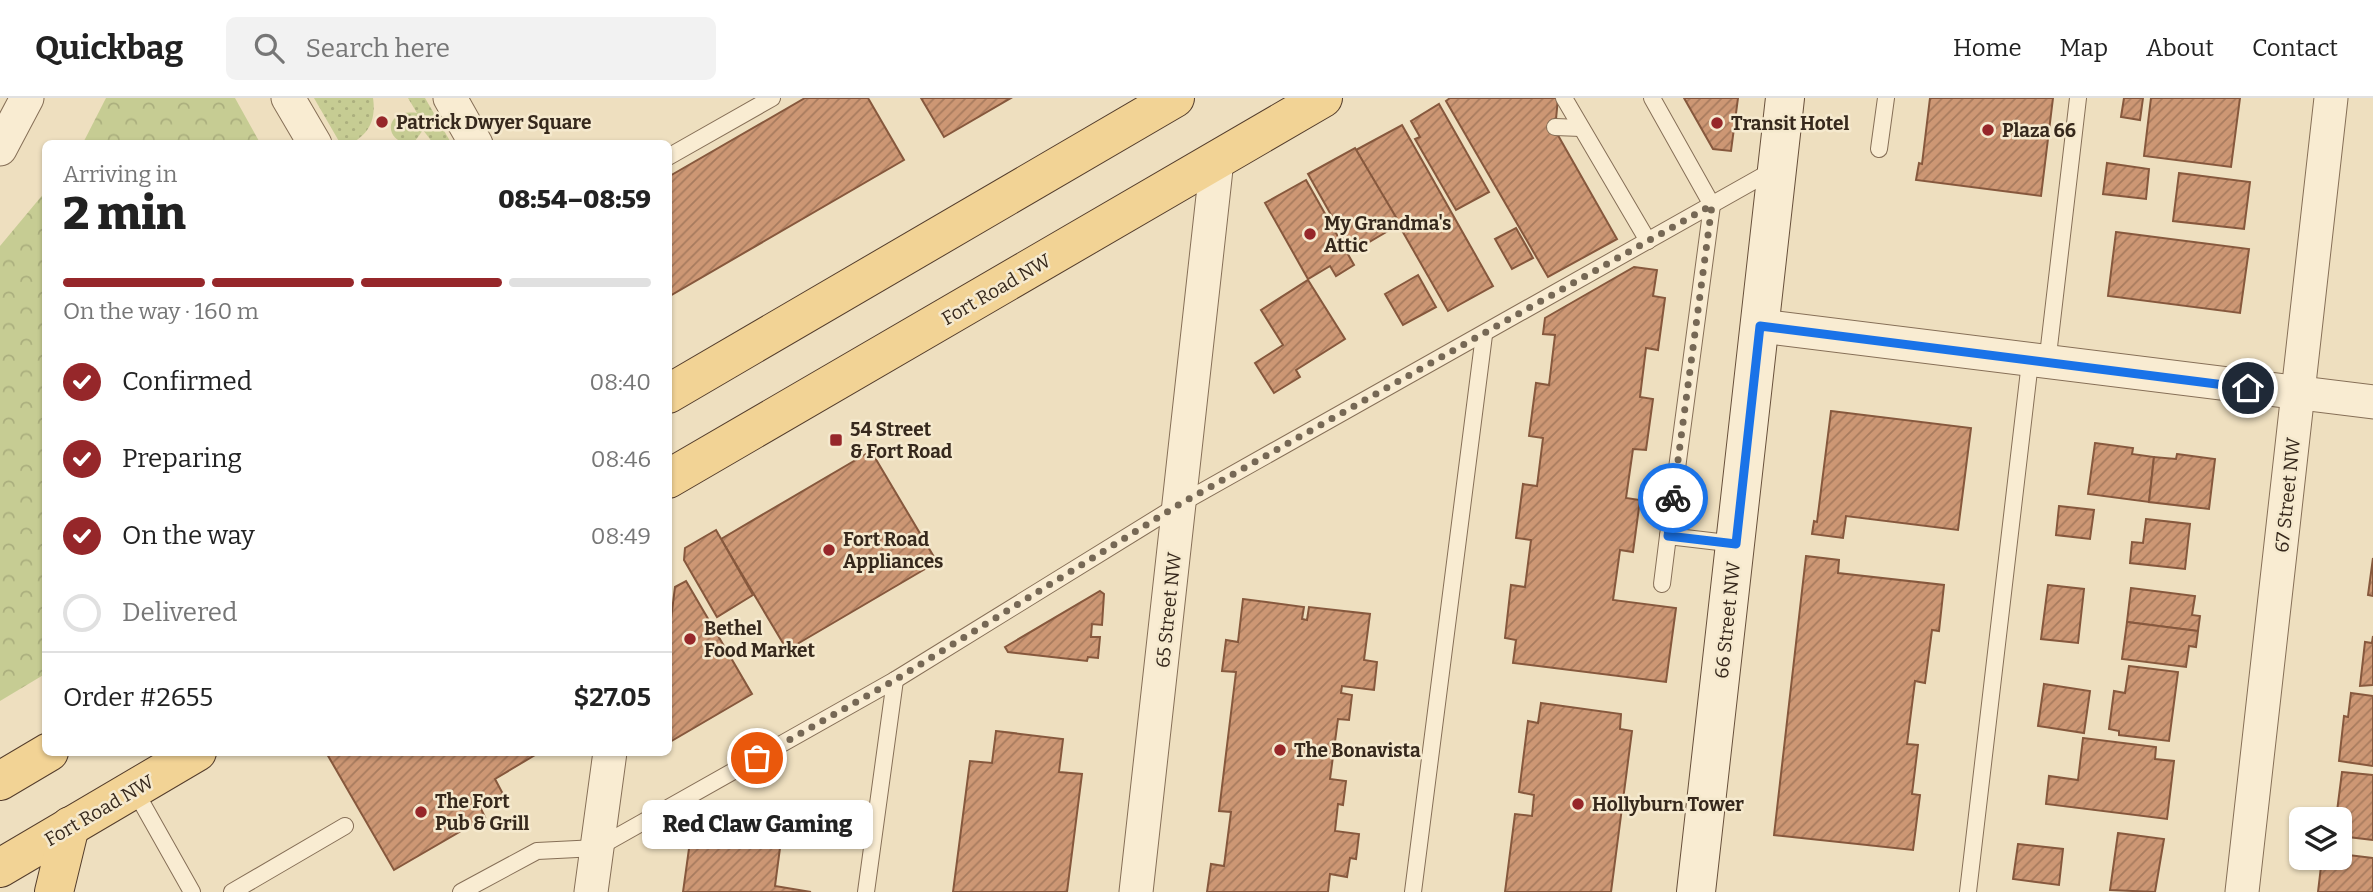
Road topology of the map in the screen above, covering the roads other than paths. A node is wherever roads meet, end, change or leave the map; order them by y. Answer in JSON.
{"nodes":[{"id":1,"x":27,"y":98,"type":"edge"},
{"id":2,"x":288,"y":98,"type":"edge"},
{"id":3,"x":450,"y":98,"type":"edge"},
{"id":4,"x":772,"y":98,"type":"edge"},
{"id":5,"x":1175,"y":98,"type":"edge"},
{"id":6,"x":1323,"y":98,"type":"edge"},
{"id":7,"x":1564,"y":98,"type":"edge"},
{"id":8,"x":1652,"y":98,"type":"edge"},
{"id":9,"x":1785,"y":98,"type":"edge"},
{"id":10,"x":1886,"y":98,"type":"edge"},
{"id":11,"x":2078,"y":98,"type":"edge"},
{"id":12,"x":2331,"y":98,"type":"edge"},
{"id":13,"x":1555,"y":127,"type":"dead end"},
{"id":14,"x":1581,"y":128,"type":"junction"},
{"id":15,"x":313,"y":140,"type":"edge"},
{"id":16,"x":475,"y":140,"type":"edge"},
{"id":17,"x":0,"y":149,"type":"edge"},
{"id":18,"x":1879,"y":149,"type":"dead end"},
{"id":19,"x":672,"y":155,"type":"edge"},
{"id":20,"x":1217,"y":160,"type":"junction"},
{"id":21,"x":1777,"y":168,"type":"junction"},
{"id":22,"x":1712,"y":205,"type":"junction"},
{"id":23,"x":1648,"y":241,"type":"junction"},
{"id":24,"x":1760,"y":326,"type":"junction"},
{"id":25,"x":1484,"y":335,"type":"junction"},
{"id":26,"x":2039,"y":363,"type":"junction"},
{"id":27,"x":672,"y":392,"type":"edge"},
{"id":28,"x":2298,"y":394,"type":"junction"},
{"id":29,"x":2373,"y":402,"type":"edge"},
{"id":30,"x":672,"y":477,"type":"edge"},
{"id":31,"x":1180,"y":504,"type":"junction"},
{"id":32,"x":1668,"y":536,"type":"junction"},
{"id":33,"x":1736,"y":544,"type":"junction"},
{"id":34,"x":1662,"y":584,"type":"dead end"},
{"id":35,"x":895,"y":680,"type":"junction"},
{"id":36,"x":42,"y":756,"type":"edge"},
{"id":37,"x":190,"y":756,"type":"edge"},
{"id":38,"x":609,"y":756,"type":"edge"},
{"id":39,"x":0,"y":781,"type":"edge"},
{"id":40,"x":134,"y":789,"type":"junction"},
{"id":41,"x":345,"y":825,"type":"dead end"},
{"id":42,"x":70,"y":826,"type":"junction"},
{"id":43,"x":597,"y":848,"type":"junction"},
{"id":44,"x":0,"y":868,"type":"edge"},
{"id":45,"x":54,"y":892,"type":"edge"},
{"id":46,"x":192,"y":892,"type":"edge"},
{"id":47,"x":232,"y":892,"type":"edge"},
{"id":48,"x":461,"y":892,"type":"edge"},
{"id":49,"x":591,"y":892,"type":"edge"},
{"id":50,"x":866,"y":892,"type":"edge"},
{"id":51,"x":1136,"y":892,"type":"edge"},
{"id":52,"x":1413,"y":892,"type":"edge"},
{"id":53,"x":1696,"y":892,"type":"edge"},
{"id":54,"x":1968,"y":892,"type":"edge"},
{"id":55,"x":2242,"y":892,"type":"edge"}],
"edges":[{"from":1,"to":17,"type":"street"},
{"from":2,"to":15,"type":"street"},
{"from":3,"to":16,"type":"street"},
{"from":4,"to":19,"type":"lane"},
{"from":5,"to":27,"type":"main road"},
{"from":6,"to":20,"type":"main road","name":"Fort Road NW"},
{"from":7,"to":14,"type":"lane"},
{"from":8,"to":22,"type":"lane"},
{"from":9,"to":21,"type":"main road","name":"66 Street NW"},
{"from":10,"to":18,"type":"lane"},
{"from":11,"to":26,"type":"lane"},
{"from":12,"to":28,"type":"street","name":"67 Street NW"},
{"from":13,"to":14,"type":"lane"},
{"from":14,"to":23,"type":"lane"},
{"from":20,"to":30,"type":"main road","name":"Fort Road NW"},
{"from":20,"to":31,"type":"street","name":"65 Street NW"},
{"from":21,"to":22,"type":"lane"},
{"from":21,"to":24,"type":"main road","name":"66 Street NW"},
{"from":22,"to":23,"type":"lane"},
{"from":22,"to":32,"type":"lane"},
{"from":23,"to":25,"type":"lane"},
{"from":24,"to":26,"type":"street"},
{"from":24,"to":33,"type":"main road","name":"66 Street NW"},
{"from":25,"to":31,"type":"lane"},
{"from":25,"to":52,"type":"lane"},
{"from":26,"to":28,"type":"street"},
{"from":26,"to":54,"type":"lane"},
{"from":28,"to":29,"type":"street"},
{"from":28,"to":55,"type":"street","name":"67 Street NW"},
{"from":31,"to":35,"type":"lane"},
{"from":31,"to":51,"type":"street","name":"65 Street NW"},
{"from":32,"to":33,"type":"lane"},
{"from":32,"to":34,"type":"lane"},
{"from":33,"to":53,"type":"main road","name":"66 Street NW"},
{"from":35,"to":43,"type":"lane"},
{"from":35,"to":50,"type":"lane"},
{"from":36,"to":39,"type":"main road"},
{"from":37,"to":40,"type":"main road","name":"Fort Road NW"},
{"from":38,"to":43,"type":"street"},
{"from":40,"to":42,"type":"main road","name":"Fort Road NW"},
{"from":40,"to":46,"type":"lane"},
{"from":41,"to":47,"type":"lane"},
{"from":42,"to":44,"type":"main road","name":"Fort Road NW"},
{"from":42,"to":45,"type":"main road"},
{"from":43,"to":48,"type":"lane"},
{"from":43,"to":49,"type":"street"}]}
